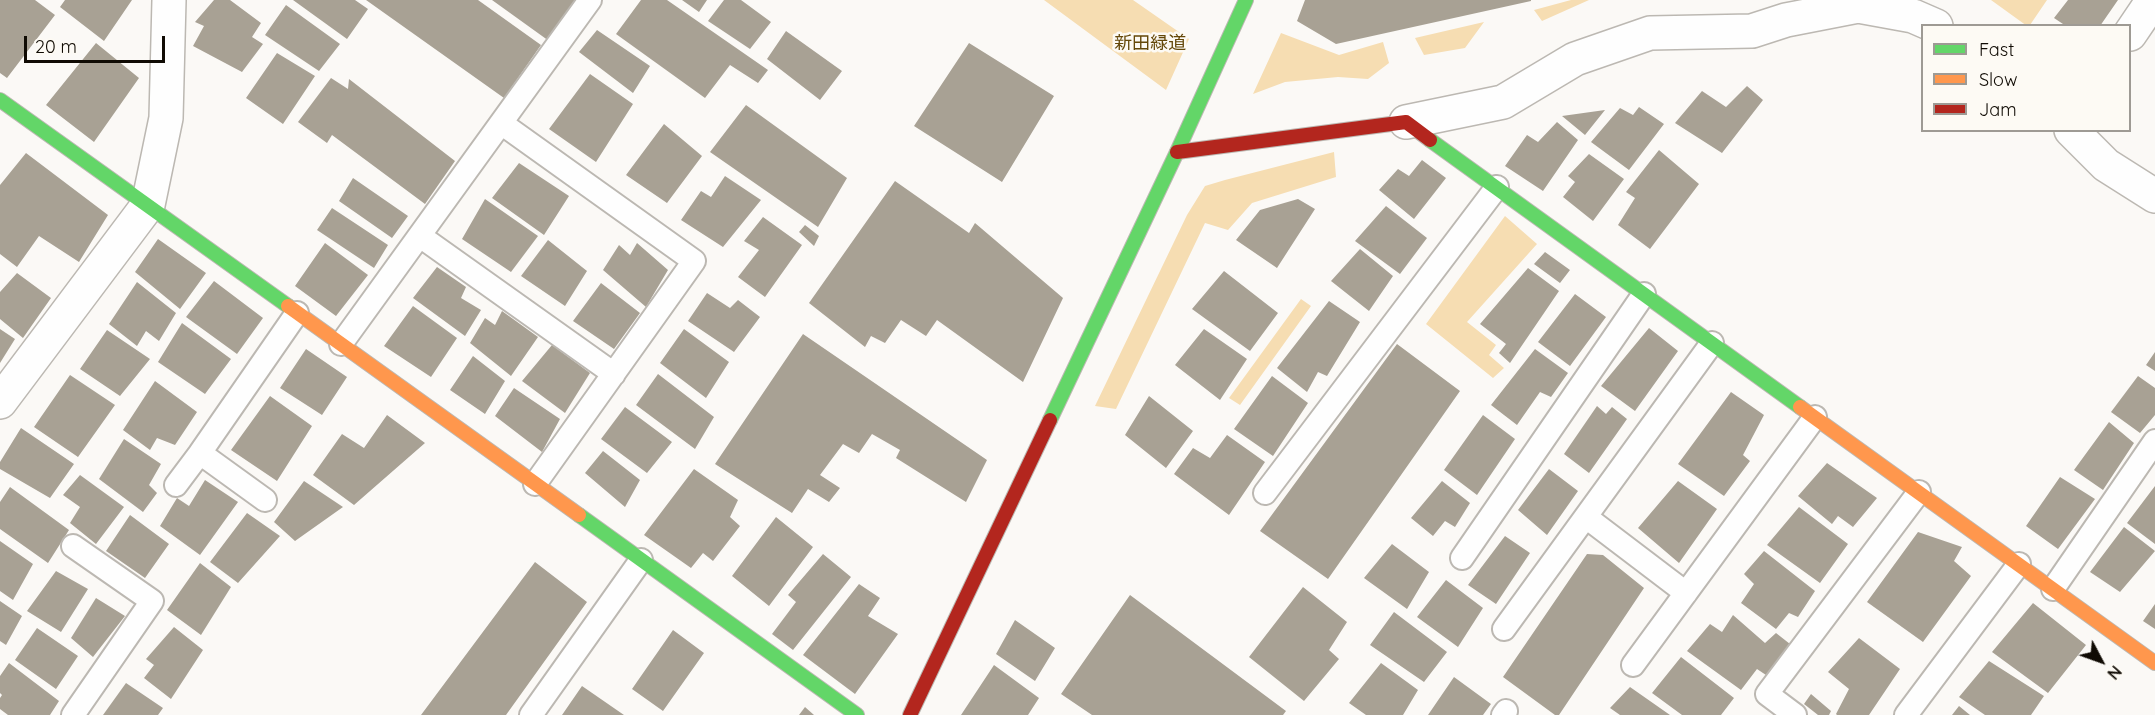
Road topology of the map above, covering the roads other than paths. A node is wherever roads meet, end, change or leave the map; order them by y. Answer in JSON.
{"nodes":[{"id":1,"x":170,"y":0,"type":"edge"},
{"id":2,"x":590,"y":0,"type":"edge"},
{"id":3,"x":1246,"y":0,"type":"edge"},
{"id":4,"x":2153,"y":0,"type":"edge"},
{"id":5,"x":1932,"y":24,"type":"edge"},
{"id":6,"x":2131,"y":33,"type":"edge"},
{"id":7,"x":0,"y":100,"type":"edge"},
{"id":8,"x":1406,"y":122,"type":"junction"},
{"id":9,"x":501,"y":123,"type":"junction"},
{"id":10,"x":2073,"y":132,"type":"edge"},
{"id":11,"x":1177,"y":152,"type":"junction"},
{"id":12,"x":1497,"y":187,"type":"junction"},
{"id":13,"x":2155,"y":196,"type":"edge"},
{"id":14,"x":147,"y":205,"type":"junction"},
{"id":15,"x":420,"y":236,"type":"junction"},
{"id":16,"x":1644,"y":294,"type":"junction"},
{"id":17,"x":297,"y":313,"type":"junction"},
{"id":18,"x":1712,"y":343,"type":"junction"},
{"id":19,"x":341,"y":344,"type":"junction"},
{"id":20,"x":614,"y":375,"type":"junction"},
{"id":21,"x":0,"y":402,"type":"edge"},
{"id":22,"x":1815,"y":417,"type":"junction"},
{"id":23,"x":2155,"y":441,"type":"edge"},
{"id":24,"x":200,"y":453,"type":"junction"},
{"id":25,"x":535,"y":484,"type":"junction"},
{"id":26,"x":176,"y":485,"type":"dead end"},
{"id":27,"x":1919,"y":492,"type":"junction"},
{"id":28,"x":1265,"y":493,"type":"dead end"},
{"id":29,"x":265,"y":500,"type":"dead end"},
{"id":30,"x":1586,"y":517,"type":"junction"},
{"id":31,"x":73,"y":546,"type":"dead end"},
{"id":32,"x":1462,"y":558,"type":"dead end"},
{"id":33,"x":641,"y":560,"type":"junction"},
{"id":34,"x":2019,"y":564,"type":"junction"},
{"id":35,"x":2053,"y":589,"type":"junction"},
{"id":36,"x":1686,"y":593,"type":"junction"},
{"id":37,"x":1504,"y":629,"type":"dead end"},
{"id":38,"x":2155,"y":663,"type":"edge"},
{"id":39,"x":1633,"y":665,"type":"dead end"},
{"id":40,"x":73,"y":715,"type":"edge"},
{"id":41,"x":531,"y":715,"type":"edge"},
{"id":42,"x":857,"y":715,"type":"edge"},
{"id":43,"x":910,"y":715,"type":"edge"},
{"id":44,"x":1795,"y":715,"type":"edge"},
{"id":45,"x":1906,"y":715,"type":"edge"}],
"edges":[{"from":1,"to":14,"type":"street"},
{"from":2,"to":9,"type":"lane"},
{"from":3,"to":11,"type":"street"},
{"from":4,"to":6,"type":"street"},
{"from":5,"to":8,"type":"street"},
{"from":7,"to":14,"type":"street"},
{"from":8,"to":11,"type":"street"},
{"from":8,"to":12,"type":"street"},
{"from":9,"to":15,"type":"lane"},
{"from":9,"to":20,"type":"lane"},
{"from":10,"to":13,"type":"street"},
{"from":11,"to":43,"type":"street"},
{"from":12,"to":16,"type":"street"},
{"from":12,"to":28,"type":"lane"},
{"from":14,"to":17,"type":"street"},
{"from":14,"to":21,"type":"street"},
{"from":15,"to":19,"type":"lane"},
{"from":15,"to":20,"type":"lane"},
{"from":16,"to":18,"type":"street"},
{"from":16,"to":32,"type":"lane"},
{"from":17,"to":19,"type":"street"},
{"from":17,"to":24,"type":"lane"},
{"from":18,"to":22,"type":"street"},
{"from":18,"to":30,"type":"lane"},
{"from":19,"to":25,"type":"street"},
{"from":20,"to":25,"type":"lane"},
{"from":22,"to":27,"type":"street"},
{"from":22,"to":36,"type":"lane"},
{"from":23,"to":35,"type":"lane"},
{"from":24,"to":26,"type":"lane"},
{"from":24,"to":29,"type":"lane"},
{"from":25,"to":33,"type":"street"},
{"from":27,"to":34,"type":"street"},
{"from":27,"to":44,"type":"lane"},
{"from":30,"to":36,"type":"lane"},
{"from":30,"to":37,"type":"lane"},
{"from":31,"to":40,"type":"lane"},
{"from":33,"to":41,"type":"lane"},
{"from":33,"to":42,"type":"street"},
{"from":34,"to":35,"type":"street"},
{"from":34,"to":45,"type":"lane"},
{"from":35,"to":38,"type":"street"},
{"from":36,"to":39,"type":"lane"}]}
